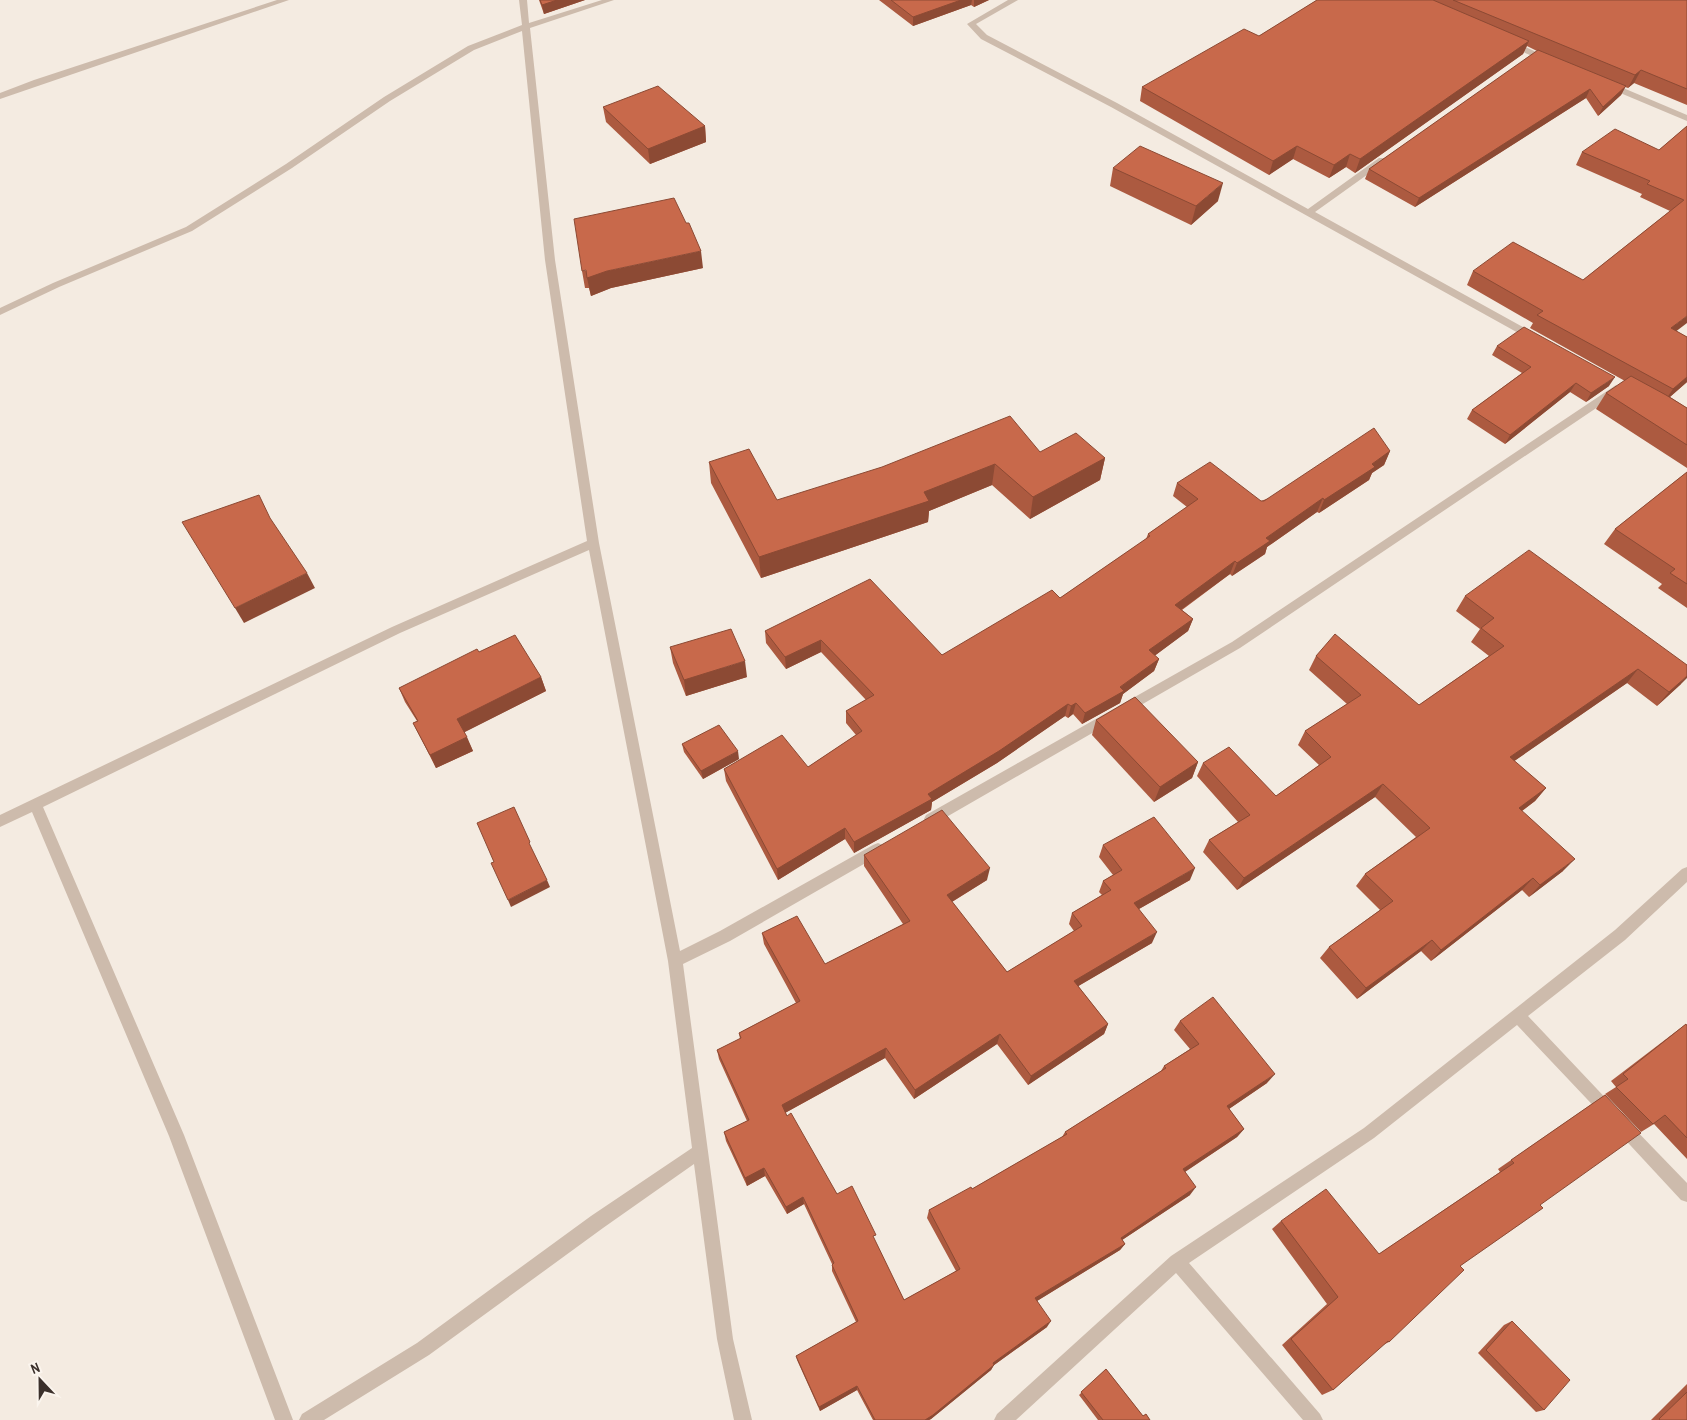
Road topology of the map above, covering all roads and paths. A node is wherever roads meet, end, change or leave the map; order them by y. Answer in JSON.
{"nodes":[{"id":1,"x":286,"y":0,"type":"edge"},
{"id":2,"x":523,"y":0,"type":"edge"},
{"id":3,"x":610,"y":0,"type":"edge"},
{"id":4,"x":1014,"y":0,"type":"edge"},
{"id":5,"x":1003,"y":2,"type":"edge"},
{"id":6,"x":526,"y":27,"type":"junction"},
{"id":7,"x":1500,"y":39,"type":"edge"},
{"id":8,"x":1534,"y":53,"type":"junction"},
{"id":9,"x":1526,"y":59,"type":"edge"},
{"id":10,"x":1561,"y":65,"type":"edge"},
{"id":11,"x":1597,"y":80,"type":"edge"},
{"id":12,"x":0,"y":96,"type":"edge"},
{"id":13,"x":1687,"y":118,"type":"edge"},
{"id":14,"x":1388,"y":156,"type":"edge"},
{"id":15,"x":1308,"y":213,"type":"junction"},
{"id":16,"x":0,"y":312,"type":"edge"},
{"id":17,"x":1543,"y":342,"type":"edge"},
{"id":18,"x":1621,"y":385,"type":"edge"},
{"id":19,"x":593,"y":543,"type":"junction"},
{"id":20,"x":35,"y":804,"type":"junction"},
{"id":21,"x":0,"y":821,"type":"edge"},
{"id":22,"x":922,"y":824,"type":"edge"},
{"id":23,"x":888,"y":843,"type":"edge"},
{"id":24,"x":1687,"y":873,"type":"edge"},
{"id":25,"x":675,"y":961,"type":"junction"},
{"id":26,"x":1518,"y":1016,"type":"junction"},
{"id":27,"x":699,"y":1152,"type":"junction"},
{"id":28,"x":1687,"y":1194,"type":"edge"},
{"id":29,"x":1177,"y":1262,"type":"junction"},
{"id":30,"x":284,"y":1420,"type":"edge"},
{"id":31,"x":308,"y":1420,"type":"edge"},
{"id":32,"x":743,"y":1420,"type":"edge"},
{"id":33,"x":1003,"y":1420,"type":"edge"},
{"id":34,"x":1314,"y":1420,"type":"edge"}],
"edges":[{"from":1,"to":12,"type":"street"},
{"from":2,"to":6,"type":"street"},
{"from":3,"to":6,"type":"street"},
{"from":4,"to":5,"type":"street"},
{"from":5,"to":15,"type":"street"},
{"from":6,"to":16,"type":"street"},
{"from":6,"to":19,"type":"street"},
{"from":7,"to":8,"type":"street"},
{"from":8,"to":9,"type":"street"},
{"from":8,"to":10,"type":"street"},
{"from":11,"to":13,"type":"street"},
{"from":14,"to":15,"type":"street"},
{"from":15,"to":17,"type":"street"},
{"from":18,"to":22,"type":"street"},
{"from":19,"to":20,"type":"street"},
{"from":19,"to":25,"type":"street"},
{"from":20,"to":21,"type":"street"},
{"from":20,"to":30,"type":"street"},
{"from":23,"to":25,"type":"street"},
{"from":24,"to":26,"type":"street"},
{"from":25,"to":27,"type":"street"},
{"from":26,"to":28,"type":"street"},
{"from":26,"to":29,"type":"street"},
{"from":27,"to":31,"type":"street"},
{"from":27,"to":32,"type":"street"},
{"from":29,"to":33,"type":"street"},
{"from":29,"to":34,"type":"street"}]}
